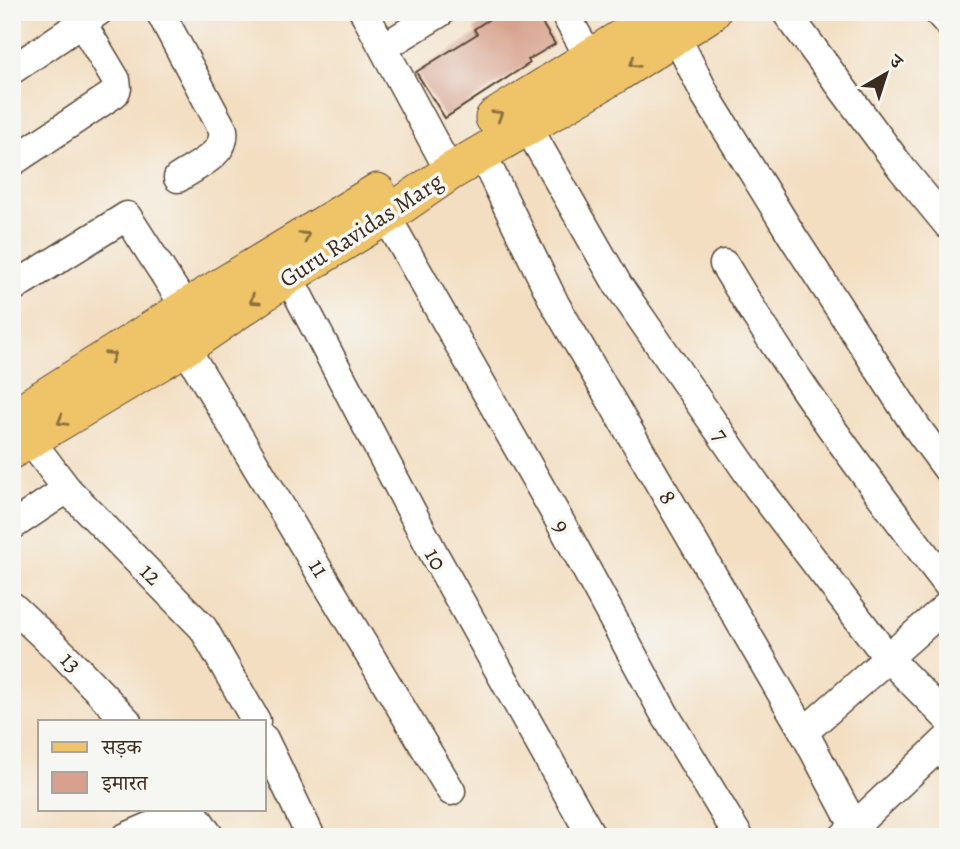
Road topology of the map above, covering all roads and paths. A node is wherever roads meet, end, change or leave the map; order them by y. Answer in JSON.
{"nodes":[{"id":1,"x":160,"y":12,"type":"edge"},
{"id":2,"x":364,"y":12,"type":"edge"},
{"id":3,"x":441,"y":12,"type":"edge"},
{"id":4,"x":564,"y":12,"type":"edge"},
{"id":5,"x":712,"y":12,"type":"edge"},
{"id":6,"x":786,"y":12,"type":"edge"},
{"id":7,"x":938,"y":12,"type":"edge"},
{"id":8,"x":90,"y":18,"type":"edge"},
{"id":9,"x":668,"y":21,"type":"edge"},
{"id":10,"x":948,"y":23,"type":"edge"},
{"id":11,"x":383,"y":47,"type":"junction"},
{"id":12,"x":590,"y":58,"type":"junction"},
{"id":13,"x":12,"y":70,"type":"edge"},
{"id":14,"x":527,"y":126,"type":"junction"},
{"id":15,"x":482,"y":155,"type":"junction"},
{"id":16,"x":12,"y":162,"type":"edge"},
{"id":17,"x":445,"y":162,"type":"junction"},
{"id":18,"x":178,"y":178,"type":"dead end"},
{"id":19,"x":386,"y":216,"type":"junction"},
{"id":20,"x":948,"y":225,"type":"edge"},
{"id":21,"x":723,"y":264,"type":"dead end"},
{"id":22,"x":288,"y":276,"type":"junction"},
{"id":23,"x":12,"y":288,"type":"edge"},
{"id":24,"x":186,"y":308,"type":"junction"},
{"id":25,"x":185,"y":347,"type":"junction"},
{"id":26,"x":18,"y":436,"type":"edge"},
{"id":27,"x":948,"y":470,"type":"edge"},
{"id":28,"x":67,"y":489,"type":"junction"},
{"id":29,"x":12,"y":526,"type":"edge"},
{"id":30,"x":948,"y":585,"type":"edge"},
{"id":31,"x":948,"y":605,"type":"edge"},
{"id":32,"x":12,"y":606,"type":"edge"},
{"id":33,"x":888,"y":658,"type":"junction"},
{"id":34,"x":948,"y":719,"type":"edge"},
{"id":35,"x":126,"y":720,"type":"edge"},
{"id":36,"x":255,"y":720,"type":"edge"},
{"id":37,"x":804,"y":732,"type":"junction"},
{"id":38,"x":948,"y":738,"type":"edge"},
{"id":39,"x":266,"y":743,"type":"edge"},
{"id":40,"x":451,"y":791,"type":"dead end"},
{"id":41,"x":189,"y":810,"type":"edge"},
{"id":42,"x":192,"y":810,"type":"edge"},
{"id":43,"x":307,"y":828,"type":"edge"},
{"id":44,"x":852,"y":833,"type":"edge"},
{"id":45,"x":127,"y":837,"type":"edge"},
{"id":46,"x":210,"y":837,"type":"edge"},
{"id":47,"x":592,"y":837,"type":"edge"},
{"id":48,"x":739,"y":837,"type":"edge"}],
"edges":[{"from":1,"to":18,"type":"street"},
{"from":2,"to":11,"type":"street"},
{"from":3,"to":11,"type":"street"},
{"from":4,"to":12,"type":"street"},
{"from":5,"to":9,"type":"main road","name":"Guru Ravidas Marg"},
{"from":6,"to":20,"type":"street"},
{"from":7,"to":10,"type":"street"},
{"from":8,"to":13,"type":"street"},
{"from":8,"to":16,"type":"street"},
{"from":9,"to":12,"type":"main road","name":"Guru Ravidas Marg"},
{"from":9,"to":14,"type":"main road","name":"Guru Ravidas Marg","one_way":true},
{"from":9,"to":27,"type":"street"},
{"from":11,"to":17,"type":"street"},
{"from":17,"to":12,"type":"main road","name":"Guru Ravidas Marg","one_way":true},
{"from":14,"to":15,"type":"main road","name":"Guru Ravidas Marg"},
{"from":14,"to":33,"type":"street","name":"7"},
{"from":15,"to":17,"type":"main road","name":"Guru Ravidas Marg"},
{"from":15,"to":37,"type":"street","name":"8"},
{"from":17,"to":19,"type":"main road","name":"Guru Ravidas Marg"},
{"from":24,"to":17,"type":"main road","name":"Guru Ravidas Marg","one_way":true},
{"from":19,"to":22,"type":"main road","name":"Guru Ravidas Marg"},
{"from":19,"to":48,"type":"street","name":"9"},
{"from":21,"to":30,"type":"street"},
{"from":22,"to":25,"type":"main road","name":"Guru Ravidas Marg","one_way":true},
{"from":22,"to":47,"type":"street","name":"10"},
{"from":23,"to":24,"type":"street"},
{"from":26,"to":24,"type":"main road","name":"Guru Ravidas Marg","one_way":true},
{"from":25,"to":26,"type":"main road","name":"Guru Ravidas Marg","one_way":true},
{"from":25,"to":40,"type":"street","name":"11"},
{"from":26,"to":28,"type":"street","name":"12"},
{"from":28,"to":29,"type":"street"},
{"from":28,"to":36,"type":"street","name":"12"},
{"from":31,"to":33,"type":"street"},
{"from":32,"to":35,"type":"street","name":"13"},
{"from":33,"to":34,"type":"street","name":"7"},
{"from":33,"to":37,"type":"street"},
{"from":37,"to":44,"type":"street","name":"8"},
{"from":38,"to":44,"type":"street"},
{"from":39,"to":43,"type":"street"},
{"from":41,"to":45,"type":"street"},
{"from":42,"to":46,"type":"street"}]}
